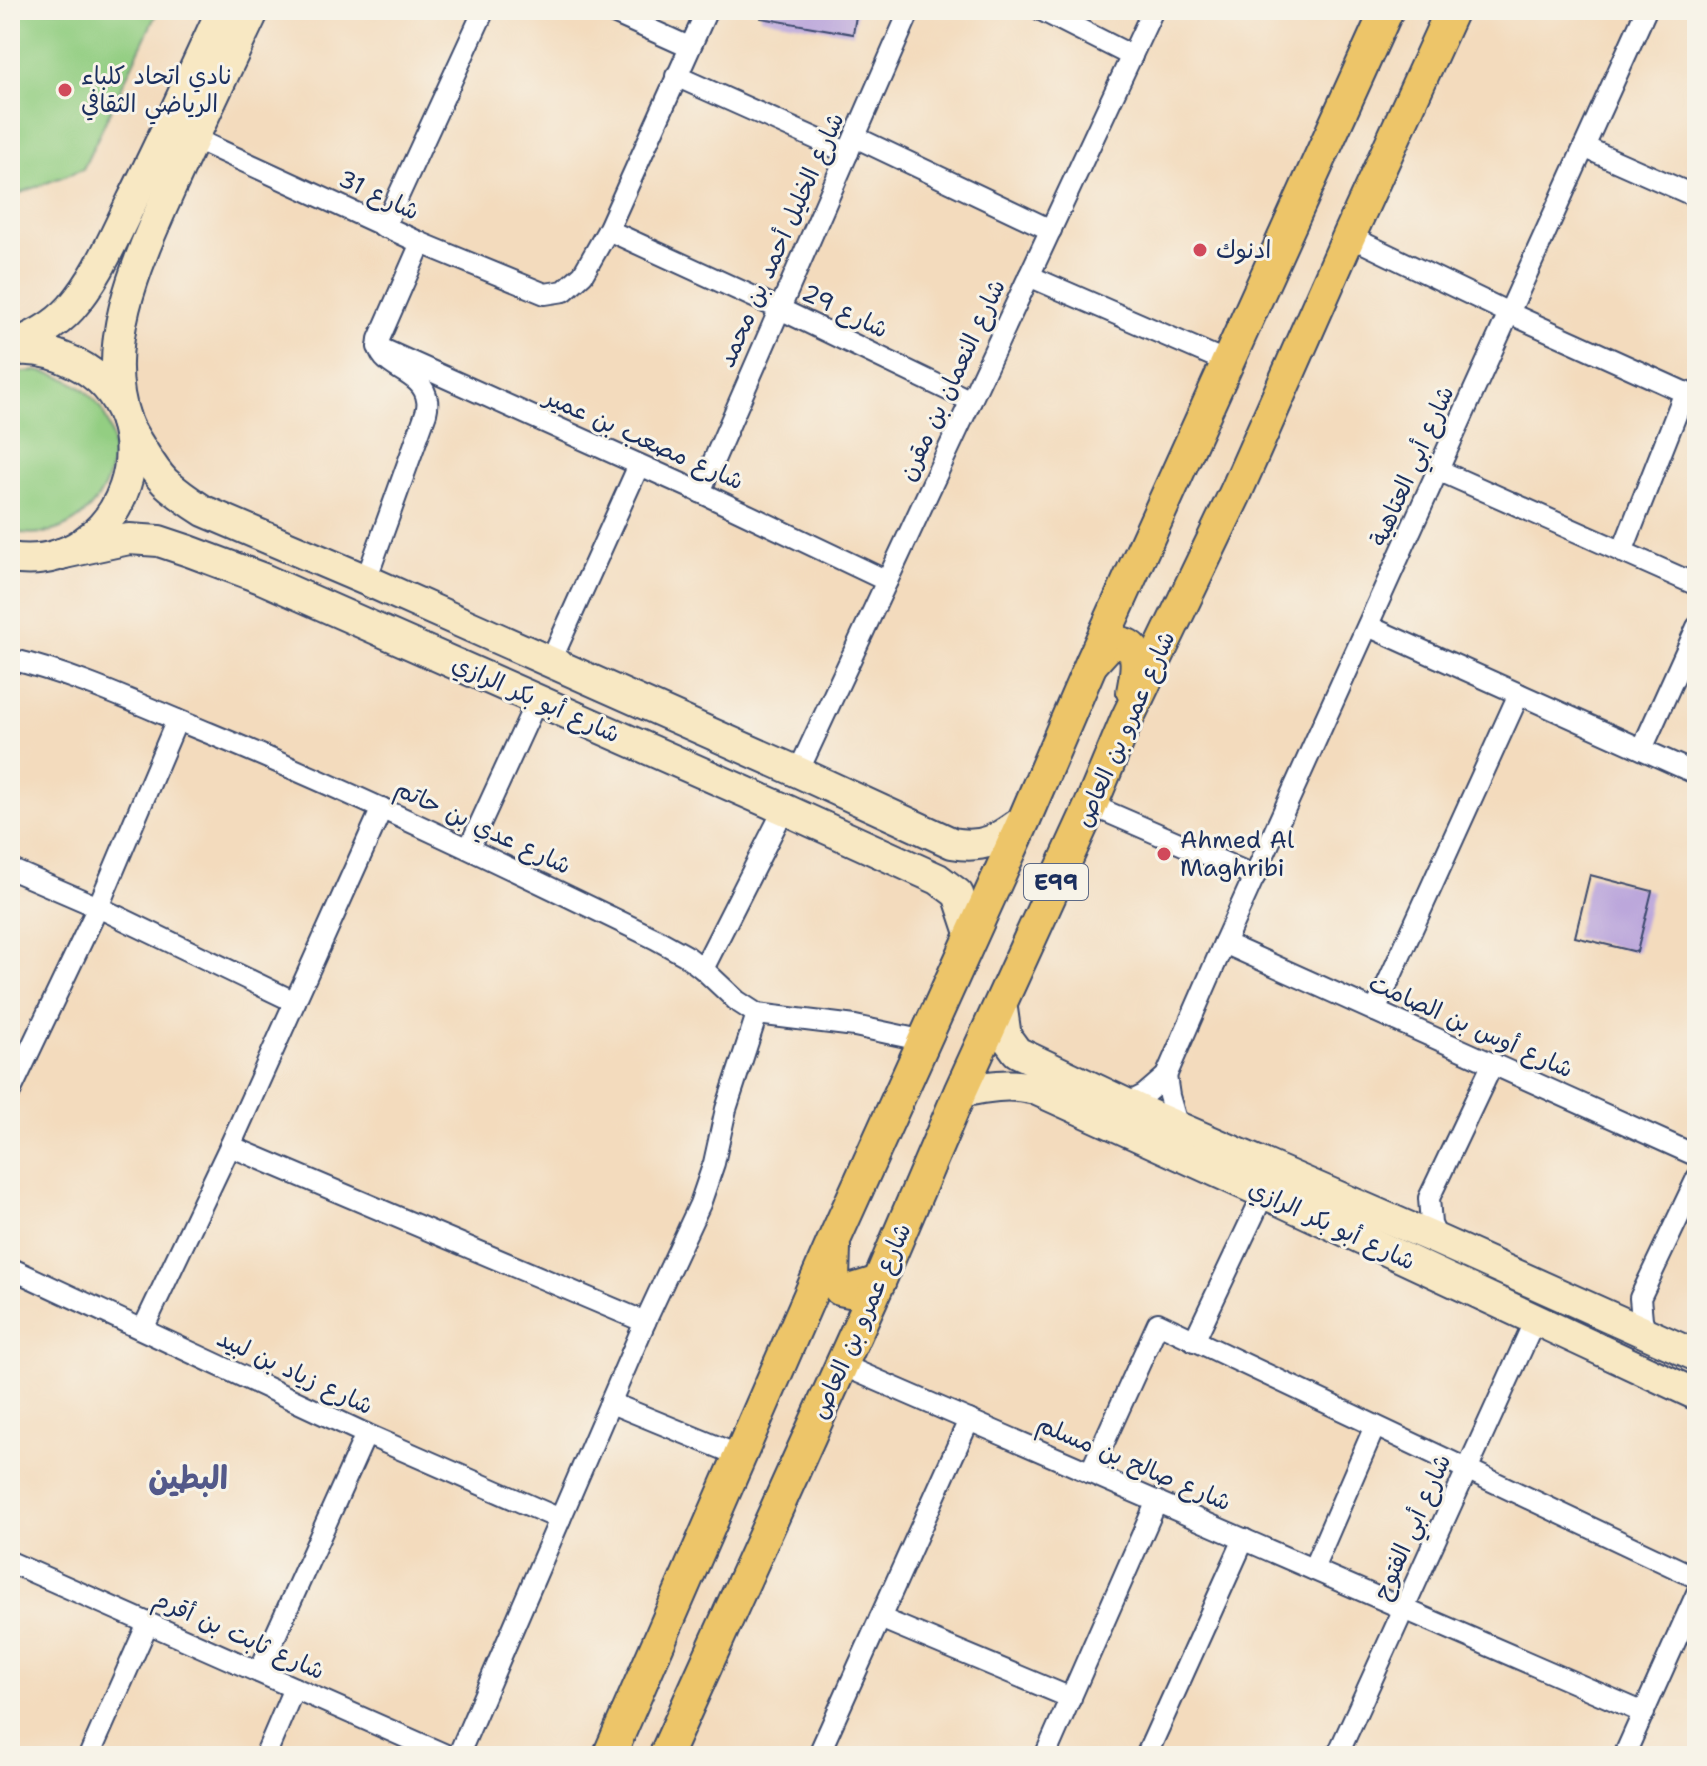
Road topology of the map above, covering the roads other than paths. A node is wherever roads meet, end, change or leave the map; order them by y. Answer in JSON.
{"nodes":[{"id":1,"x":222,"y":10,"type":"edge"},
{"id":2,"x":254,"y":10,"type":"edge"},
{"id":3,"x":484,"y":10,"type":"edge"},
{"id":4,"x":607,"y":10,"type":"edge"},
{"id":5,"x":707,"y":10,"type":"edge"},
{"id":6,"x":910,"y":10,"type":"edge"},
{"id":7,"x":1041,"y":10,"type":"edge"},
{"id":8,"x":1153,"y":10,"type":"edge"},
{"id":9,"x":1387,"y":10,"type":"edge"},
{"id":10,"x":1452,"y":10,"type":"edge"},
{"id":11,"x":1646,"y":10,"type":"edge"},
{"id":12,"x":689,"y":47,"type":"junction"},
{"id":13,"x":1132,"y":56,"type":"junction"},
{"id":14,"x":676,"y":76,"type":"junction"},
{"id":15,"x":193,"y":138,"type":"junction"},
{"id":16,"x":851,"y":145,"type":"junction"},
{"id":17,"x":1584,"y":147,"type":"junction"},
{"id":18,"x":1697,"y":197,"type":"edge"},
{"id":19,"x":384,"y":227,"type":"junction"},
{"id":20,"x":608,"y":230,"type":"junction"},
{"id":21,"x":1051,"y":230,"type":"junction"},
{"id":22,"x":1349,"y":236,"type":"junction"},
{"id":23,"x":421,"y":243,"type":"junction"},
{"id":24,"x":1029,"y":276,"type":"junction"},
{"id":25,"x":780,"y":309,"type":"junction"},
{"id":26,"x":1509,"y":313,"type":"junction"},
{"id":27,"x":378,"y":347,"type":"junction"},
{"id":28,"x":10,"y":349,"type":"edge"},
{"id":29,"x":1227,"y":362,"type":"junction"},
{"id":30,"x":1691,"y":395,"type":"edge"},
{"id":31,"x":971,"y":401,"type":"junction"},
{"id":32,"x":126,"y":422,"type":"junction"},
{"id":33,"x":639,"y":465,"type":"junction"},
{"id":34,"x":1438,"y":470,"type":"junction"},
{"id":35,"x":700,"y":492,"type":"junction"},
{"id":36,"x":1622,"y":552,"type":"junction"},
{"id":37,"x":60,"y":554,"type":"junction"},
{"id":38,"x":11,"y":559,"type":"edge"},
{"id":39,"x":366,"y":580,"type":"junction"},
{"id":40,"x":887,"y":581,"type":"junction"},
{"id":41,"x":1697,"y":585,"type":"edge"},
{"id":42,"x":1368,"y":626,"type":"junction"},
{"id":43,"x":1697,"y":627,"type":"edge"},
{"id":44,"x":10,"y":659,"type":"edge"},
{"id":45,"x":550,"y":663,"type":"junction"},
{"id":46,"x":1091,"y":664,"type":"junction"},
{"id":47,"x":1519,"y":694,"type":"junction"},
{"id":48,"x":537,"y":700,"type":"junction"},
{"id":49,"x":1127,"y":719,"type":"junction"},
{"id":50,"x":177,"y":720,"type":"junction"},
{"id":51,"x":1642,"y":749,"type":"junction"},
{"id":52,"x":798,"y":772,"type":"junction"},
{"id":53,"x":1697,"y":774,"type":"edge"},
{"id":54,"x":1091,"y":805,"type":"junction"},
{"id":55,"x":382,"y":808,"type":"junction"},
{"id":56,"x":784,"y":809,"type":"junction"},
{"id":57,"x":1024,"y":820,"type":"junction"},
{"id":58,"x":469,"y":848,"type":"junction"},
{"id":59,"x":10,"y":869,"type":"edge"},
{"id":60,"x":1255,"y":876,"type":"junction"},
{"id":61,"x":98,"y":907,"type":"junction"},
{"id":62,"x":972,"y":936,"type":"junction"},
{"id":63,"x":1224,"y":943,"type":"junction"},
{"id":64,"x":703,"y":969,"type":"junction"},
{"id":65,"x":295,"y":1002,"type":"junction"},
{"id":66,"x":1001,"y":1002,"type":"junction"},
{"id":67,"x":1375,"y":1011,"type":"junction"},
{"id":68,"x":757,"y":1014,"type":"junction"},
{"id":69,"x":925,"y":1041,"type":"junction"},
{"id":70,"x":1493,"y":1063,"type":"junction"},
{"id":71,"x":1166,"y":1076,"type":"junction"},
{"id":72,"x":10,"y":1092,"type":"edge"},
{"id":73,"x":960,"y":1092,"type":"junction"},
{"id":74,"x":1126,"y":1104,"type":"junction"},
{"id":75,"x":1178,"y":1127,"type":"junction"},
{"id":76,"x":230,"y":1146,"type":"junction"},
{"id":77,"x":1697,"y":1156,"type":"edge"},
{"id":78,"x":1697,"y":1178,"type":"edge"},
{"id":79,"x":1264,"y":1193,"type":"junction"},
{"id":80,"x":1429,"y":1198,"type":"junction"},
{"id":81,"x":1396,"y":1222,"type":"junction"},
{"id":82,"x":834,"y":1240,"type":"junction"},
{"id":83,"x":1438,"y":1240,"type":"junction"},
{"id":84,"x":10,"y":1268,"type":"edge"},
{"id":85,"x":879,"y":1282,"type":"junction"},
{"id":86,"x":1640,"y":1298,"type":"junction"},
{"id":87,"x":1607,"y":1315,"type":"junction"},
{"id":88,"x":1535,"y":1320,"type":"junction"},
{"id":89,"x":645,"y":1322,"type":"junction"},
{"id":90,"x":143,"y":1329,"type":"junction"},
{"id":91,"x":1646,"y":1332,"type":"junction"},
{"id":92,"x":1194,"y":1341,"type":"junction"},
{"id":93,"x":1697,"y":1356,"type":"edge"},
{"id":94,"x":842,"y":1365,"type":"junction"},
{"id":95,"x":1697,"y":1395,"type":"edge"},
{"id":96,"x":611,"y":1403,"type":"junction"},
{"id":97,"x":969,"y":1420,"type":"junction"},
{"id":98,"x":1375,"y":1426,"type":"junction"},
{"id":99,"x":366,"y":1434,"type":"junction"},
{"id":100,"x":740,"y":1456,"type":"junction"},
{"id":101,"x":1467,"y":1470,"type":"junction"},
{"id":102,"x":1090,"y":1473,"type":"junction"},
{"id":103,"x":1157,"y":1501,"type":"junction"},
{"id":104,"x":560,"y":1519,"type":"junction"},
{"id":105,"x":1244,"y":1539,"type":"junction"},
{"id":106,"x":10,"y":1562,"type":"edge"},
{"id":107,"x":1313,"y":1569,"type":"junction"},
{"id":108,"x":1697,"y":1578,"type":"edge"},
{"id":109,"x":1697,"y":1593,"type":"edge"},
{"id":110,"x":1404,"y":1609,"type":"junction"},
{"id":111,"x":880,"y":1618,"type":"junction"},
{"id":112,"x":148,"y":1623,"type":"junction"},
{"id":113,"x":259,"y":1672,"type":"junction"},
{"id":114,"x":294,"y":1688,"type":"junction"},
{"id":115,"x":1071,"y":1698,"type":"junction"},
{"id":116,"x":1644,"y":1713,"type":"junction"},
{"id":117,"x":89,"y":1756,"type":"edge"},
{"id":118,"x":265,"y":1756,"type":"edge"},
{"id":119,"x":448,"y":1756,"type":"edge"},
{"id":120,"x":458,"y":1756,"type":"edge"},
{"id":121,"x":609,"y":1756,"type":"edge"},
{"id":122,"x":665,"y":1756,"type":"edge"},
{"id":123,"x":818,"y":1756,"type":"edge"},
{"id":124,"x":1045,"y":1756,"type":"edge"},
{"id":125,"x":1146,"y":1756,"type":"edge"},
{"id":126,"x":1337,"y":1756,"type":"edge"},
{"id":127,"x":1624,"y":1756,"type":"edge"}],
"edges":[{"from":1,"to":28,"type":"street"},
{"from":2,"to":15,"type":"street"},
{"from":3,"to":19,"type":"street"},
{"from":4,"to":12,"type":"street"},
{"from":5,"to":12,"type":"street"},
{"from":6,"to":16,"type":"street","name":"شارع الخليل أحمد بن محمد"},
{"from":7,"to":13,"type":"street"},
{"from":8,"to":13,"type":"street","name":"شارع النعمان بن مقرن"},
{"from":9,"to":29,"type":"main road","number":"E99"},
{"from":10,"to":22,"type":"main road","name":"شارع عمرو بن العاص","number":"E99"},
{"from":11,"to":17,"type":"street","name":"شارع أبي العتاهية"},
{"from":12,"to":14,"type":"street"},
{"from":13,"to":21,"type":"street","name":"شارع النعمان بن مقرن"},
{"from":14,"to":16,"type":"street"},
{"from":14,"to":20,"type":"street"},
{"from":15,"to":19,"type":"street","name":"شارع 31"},
{"from":15,"to":32,"type":"street"},
{"from":16,"to":21,"type":"street"},
{"from":16,"to":25,"type":"street","name":"شارع الخليل أحمد بن محمد"},
{"from":17,"to":18,"type":"street"},
{"from":17,"to":26,"type":"street","name":"شارع أبي العتاهية"},
{"from":19,"to":23,"type":"street","name":"شارع 31"},
{"from":20,"to":23,"type":"street","name":"شارع 31"},
{"from":20,"to":25,"type":"street","name":"شارع 29"},
{"from":21,"to":24,"type":"street","name":"شارع النعمان بن مقرن"},
{"from":22,"to":26,"type":"street"},
{"from":22,"to":49,"type":"main road","name":"شارع عمرو بن العاص","number":"E99"},
{"from":23,"to":27,"type":"street"},
{"from":24,"to":29,"type":"street"},
{"from":24,"to":31,"type":"street","name":"شارع النعمان بن مقرن"},
{"from":25,"to":31,"type":"street","name":"شارع 29"},
{"from":25,"to":35,"type":"street","name":"شارع الخليل أحمد بن محمد"},
{"from":26,"to":30,"type":"street"},
{"from":26,"to":34,"type":"street","name":"شارع أبي العتاهية"},
{"from":27,"to":33,"type":"street","name":"شارع مصعب بن عمير"},
{"from":27,"to":39,"type":"street"},
{"from":28,"to":32,"type":"street","name":"شارع أبو بكر الرازي"},
{"from":29,"to":46,"type":"main road","number":"E99"},
{"from":30,"to":36,"type":"street"},
{"from":31,"to":40,"type":"street","name":"شارع النعمان بن مقرن"},
{"from":32,"to":37,"type":"street"},
{"from":32,"to":39,"type":"street","name":"شارع أبو بكر الرازي"},
{"from":33,"to":35,"type":"street","name":"شارع مصعب بن عمير"},
{"from":33,"to":45,"type":"street"},
{"from":34,"to":36,"type":"street"},
{"from":34,"to":42,"type":"street","name":"شارع أبي العتاهية"},
{"from":35,"to":40,"type":"street","name":"شارع مصعب بن عمير"},
{"from":36,"to":41,"type":"street"},
{"from":37,"to":38,"type":"street","name":"شارع أبو بكر الرازي"},
{"from":37,"to":48,"type":"street","name":"شارع أبو بكر الرازي"},
{"from":39,"to":45,"type":"street","name":"شارع أبو بكر الرازي"},
{"from":40,"to":52,"type":"street","name":"شارع النعمان بن مقرن"},
{"from":42,"to":47,"type":"street"},
{"from":42,"to":60,"type":"street","name":"شارع أبي العتاهية"},
{"from":43,"to":51,"type":"street"},
{"from":44,"to":50,"type":"street","name":"شارع عدي بن حاتم"},
{"from":45,"to":52,"type":"street","name":"شارع أبو بكر الرازي"},
{"from":46,"to":49,"type":"main road"},
{"from":46,"to":57,"type":"main road","number":"E99"},
{"from":47,"to":51,"type":"street"},
{"from":47,"to":67,"type":"street"},
{"from":48,"to":56,"type":"street","name":"شارع أبو بكر الرازي"},
{"from":48,"to":58,"type":"street"},
{"from":49,"to":54,"type":"main road","name":"شارع عمرو بن العاص","number":"E99"},
{"from":50,"to":55,"type":"street","name":"شارع عدي بن حاتم"},
{"from":50,"to":61,"type":"street"},
{"from":51,"to":53,"type":"street"},
{"from":52,"to":57,"type":"street","name":"شارع أبو بكر الرازي"},
{"from":54,"to":60,"type":"street"},
{"from":54,"to":66,"type":"main road","name":"شارع عمرو بن العاص","number":"E99"},
{"from":55,"to":58,"type":"street","name":"شارع عدي بن حاتم"},
{"from":55,"to":65,"type":"street"},
{"from":56,"to":62,"type":"street","name":"شارع أبو بكر الرازي"},
{"from":56,"to":64,"type":"street"},
{"from":57,"to":62,"type":"main road","number":"E99"},
{"from":58,"to":64,"type":"street","name":"شارع عدي بن حاتم"},
{"from":59,"to":61,"type":"street"},
{"from":60,"to":63,"type":"street","name":"شارع أبي العتاهية"},
{"from":61,"to":65,"type":"street"},
{"from":61,"to":72,"type":"street"},
{"from":62,"to":69,"type":"main road","number":"E99"},
{"from":63,"to":67,"type":"street","name":"شارع أوس بن الصامت"},
{"from":63,"to":71,"type":"street","name":"شارع أبي العتاهية"},
{"from":64,"to":68,"type":"street","name":"شارع عدي بن حاتم"},
{"from":65,"to":76,"type":"street"},
{"from":66,"to":73,"type":"main road","name":"شارع عمرو بن العاص","number":"E99"},
{"from":66,"to":74,"type":"street","name":"شارع أبو بكر الرازي"},
{"from":67,"to":70,"type":"street","name":"شارع أوس بن الصامت"},
{"from":68,"to":69,"type":"street"},
{"from":68,"to":89,"type":"street"},
{"from":69,"to":82,"type":"main road","number":"E99"},
{"from":70,"to":77,"type":"street","name":"شارع أوس بن الصامت"},
{"from":70,"to":80,"type":"street"},
{"from":71,"to":74,"type":"street"},
{"from":71,"to":75,"type":"street"},
{"from":73,"to":79,"type":"street","name":"شارع أبو بكر الرازي"},
{"from":73,"to":85,"type":"main road","name":"شارع عمرو بن العاص","number":"E99"},
{"from":74,"to":75,"type":"street","name":"شارع أبو بكر الرازي"},
{"from":75,"to":81,"type":"street","name":"شارع أبو بكر الرازي"},
{"from":76,"to":89,"type":"street"},
{"from":76,"to":90,"type":"street"},
{"from":78,"to":86,"type":"street"},
{"from":79,"to":88,"type":"street","name":"شارع أبو بكر الرازي"},
{"from":79,"to":92,"type":"street"},
{"from":80,"to":81,"type":"street"},
{"from":80,"to":83,"type":"street"},
{"from":81,"to":83,"type":"street","name":"شارع أبو بكر الرازي"},
{"from":82,"to":85,"type":"main road"},
{"from":82,"to":100,"type":"main road","number":"E99"},
{"from":83,"to":87,"type":"street","name":"شارع أبو بكر الرازي"},
{"from":84,"to":90,"type":"street","name":"شارع زياد بن لبيد"},
{"from":85,"to":94,"type":"main road","name":"شارع عمرو بن العاص","number":"E99"},
{"from":86,"to":87,"type":"street"},
{"from":86,"to":91,"type":"street"},
{"from":87,"to":91,"type":"street","name":"شارع أبو بكر الرازي"},
{"from":88,"to":95,"type":"street","name":"شارع أبو بكر الرازي"},
{"from":88,"to":101,"type":"street","name":"شارع أبي الفتوح"},
{"from":89,"to":96,"type":"street"},
{"from":90,"to":99,"type":"street","name":"شارع زياد بن لبيد"},
{"from":91,"to":93,"type":"street","name":"شارع أبو بكر الرازي"},
{"from":92,"to":98,"type":"street"},
{"from":92,"to":102,"type":"street"},
{"from":94,"to":97,"type":"street","name":"شارع صالح بن مسلم"},
{"from":94,"to":122,"type":"main road","name":"شارع عمرو بن العاص","number":"E99"},
{"from":96,"to":100,"type":"street"},
{"from":96,"to":104,"type":"street"},
{"from":97,"to":102,"type":"street","name":"شارع صالح بن مسلم"},
{"from":97,"to":111,"type":"street"},
{"from":98,"to":101,"type":"street"},
{"from":98,"to":107,"type":"street"},
{"from":99,"to":104,"type":"street","name":"شارع زياد بن لبيد"},
{"from":99,"to":113,"type":"street"},
{"from":100,"to":121,"type":"main road","number":"E99"},
{"from":101,"to":108,"type":"street"},
{"from":101,"to":110,"type":"street","name":"شارع أبي الفتوح"},
{"from":102,"to":103,"type":"street","name":"شارع صالح بن مسلم"},
{"from":103,"to":105,"type":"street","name":"شارع صالح بن مسلم"},
{"from":103,"to":115,"type":"street"},
{"from":104,"to":120,"type":"street"},
{"from":105,"to":107,"type":"street","name":"شارع صالح بن مسلم"},
{"from":105,"to":125,"type":"street"},
{"from":106,"to":112,"type":"street","name":"شارع ثابت بن أقرم"},
{"from":107,"to":110,"type":"street","name":"شارع صالح بن مسلم"},
{"from":109,"to":116,"type":"street"},
{"from":110,"to":116,"type":"street","name":"شارع صالح بن مسلم"},
{"from":110,"to":126,"type":"street","name":"شارع أبي الفتوح"},
{"from":111,"to":115,"type":"street"},
{"from":111,"to":123,"type":"street"},
{"from":112,"to":113,"type":"street","name":"شارع ثابت بن أقرم"},
{"from":112,"to":117,"type":"street"},
{"from":113,"to":114,"type":"street","name":"شارع ثابت بن أقرم"},
{"from":114,"to":118,"type":"street"},
{"from":114,"to":119,"type":"street","name":"شارع ثابت بن أقرم"},
{"from":115,"to":124,"type":"street"},
{"from":116,"to":127,"type":"street"}]}
